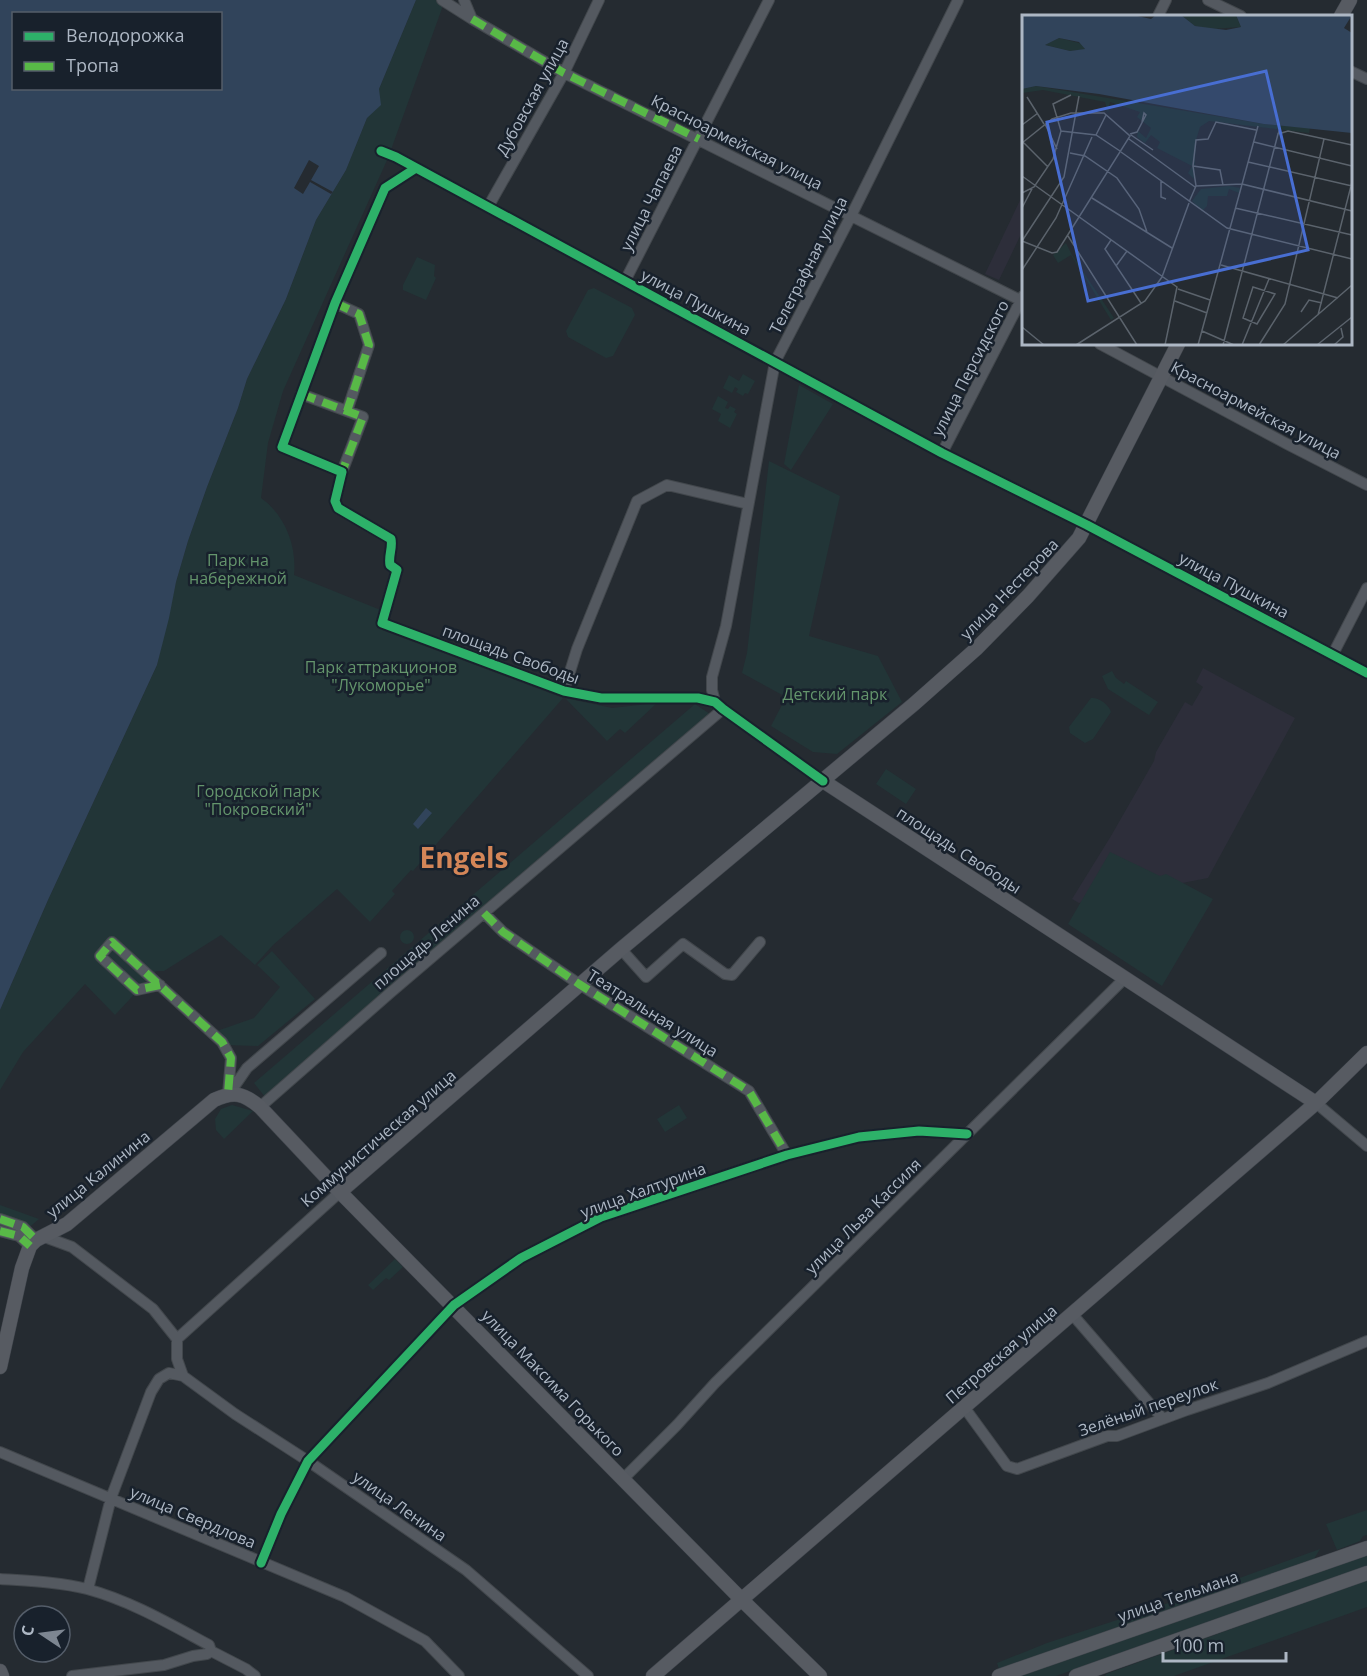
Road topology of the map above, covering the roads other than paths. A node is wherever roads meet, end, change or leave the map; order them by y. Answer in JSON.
{"nodes":[{"id":1,"x":442,"y":0,"type":"edge"},
{"id":2,"x":464,"y":0,"type":"edge"},
{"id":3,"x":599,"y":0,"type":"edge"},
{"id":4,"x":769,"y":0,"type":"edge"},
{"id":5,"x":958,"y":0,"type":"edge"},
{"id":6,"x":1166,"y":0,"type":"edge"},
{"id":7,"x":1208,"y":0,"type":"edge"},
{"id":8,"x":1350,"y":0,"type":"edge"},
{"id":9,"x":1158,"y":15,"type":"edge"},
{"id":10,"x":1239,"y":15,"type":"edge"},
{"id":11,"x":1342,"y":15,"type":"edge"},
{"id":12,"x":472,"y":19,"type":"junction"},
{"id":13,"x":1352,"y":72,"type":"edge"},
{"id":14,"x":564,"y":73,"type":"junction"},
{"id":15,"x":1367,"y":79,"type":"edge"},
{"id":16,"x":699,"y":139,"type":"junction"},
{"id":17,"x":381,"y":151,"type":"dead end"},
{"id":18,"x":416,"y":168,"type":"junction"},
{"id":19,"x":488,"y":207,"type":"junction"},
{"id":20,"x":851,"y":216,"type":"junction"},
{"id":21,"x":626,"y":281,"type":"junction"},
{"id":22,"x":1022,"y":300,"type":"edge"},
{"id":23,"x":1022,"y":302,"type":"edge"},
{"id":24,"x":335,"y":303,"type":"junction"},
{"id":25,"x":1102,"y":345,"type":"edge"},
{"id":26,"x":1178,"y":345,"type":"edge"},
{"id":27,"x":775,"y":362,"type":"junction"},
{"id":28,"x":1162,"y":377,"type":"junction"},
{"id":29,"x":301,"y":394,"type":"junction"},
{"id":30,"x":347,"y":411,"type":"junction"},
{"id":31,"x":942,"y":453,"type":"junction"},
{"id":32,"x":342,"y":472,"type":"junction"},
{"id":33,"x":1367,"y":484,"type":"edge"},
{"id":34,"x":748,"y":504,"type":"junction"},
{"id":35,"x":1087,"y":525,"type":"junction"},
{"id":36,"x":1367,"y":588,"type":"edge"},
{"id":37,"x":1333,"y":654,"type":"junction"},
{"id":38,"x":1367,"y":673,"type":"edge"},
{"id":39,"x":564,"y":691,"type":"junction"},
{"id":40,"x":719,"y":706,"type":"junction"},
{"id":41,"x":823,"y":781,"type":"junction"},
{"id":42,"x":484,"y":913,"type":"junction"},
{"id":43,"x":760,"y":942,"type":"dead end"},
{"id":44,"x":621,"y":948,"type":"junction"},
{"id":45,"x":381,"y":952,"type":"dead end"},
{"id":46,"x":1125,"y":978,"type":"junction"},
{"id":47,"x":579,"y":984,"type":"junction"},
{"id":48,"x":160,"y":985,"type":"junction"},
{"id":49,"x":1367,"y":1053,"type":"edge"},
{"id":50,"x":228,"y":1094,"type":"junction"},
{"id":51,"x":1316,"y":1103,"type":"junction"},
{"id":52,"x":260,"y":1107,"type":"junction"},
{"id":53,"x":967,"y":1134,"type":"junction"},
{"id":54,"x":1367,"y":1146,"type":"edge"},
{"id":55,"x":787,"y":1155,"type":"junction"},
{"id":56,"x":340,"y":1192,"type":"junction"},
{"id":57,"x":0,"y":1219,"type":"edge"},
{"id":58,"x":0,"y":1231,"type":"edge"},
{"id":59,"x":36,"y":1241,"type":"junction"},
{"id":60,"x":453,"y":1305,"type":"junction"},
{"id":61,"x":1072,"y":1314,"type":"junction"},
{"id":62,"x":177,"y":1339,"type":"junction"},
{"id":63,"x":1367,"y":1341,"type":"edge"},
{"id":64,"x":0,"y":1367,"type":"edge"},
{"id":65,"x":183,"y":1376,"type":"junction"},
{"id":66,"x":964,"y":1407,"type":"junction"},
{"id":67,"x":1163,"y":1419,"type":"junction"},
{"id":68,"x":0,"y":1452,"type":"edge"},
{"id":69,"x":308,"y":1461,"type":"junction"},
{"id":70,"x":624,"y":1479,"type":"junction"},
{"id":71,"x":111,"y":1498,"type":"junction"},
{"id":72,"x":1367,"y":1548,"type":"edge"},
{"id":73,"x":261,"y":1563,"type":"junction"},
{"id":74,"x":1367,"y":1573,"type":"edge"},
{"id":75,"x":0,"y":1579,"type":"edge"},
{"id":76,"x":88,"y":1590,"type":"junction"},
{"id":77,"x":742,"y":1600,"type":"junction"},
{"id":78,"x":211,"y":1651,"type":"junction"},
{"id":79,"x":0,"y":1671,"type":"edge"},
{"id":80,"x":2,"y":1676,"type":"edge"},
{"id":81,"x":72,"y":1676,"type":"edge"},
{"id":82,"x":255,"y":1676,"type":"edge"},
{"id":83,"x":459,"y":1676,"type":"edge"},
{"id":84,"x":588,"y":1676,"type":"edge"},
{"id":85,"x":653,"y":1676,"type":"edge"},
{"id":86,"x":820,"y":1676,"type":"edge"},
{"id":87,"x":999,"y":1676,"type":"edge"},
{"id":88,"x":1076,"y":1676,"type":"edge"}],
"edges":[{"from":1,"to":12,"type":"street","name":"Красноармейская улица"},
{"from":2,"to":12,"type":"street"},
{"from":3,"to":14,"type":"street","name":"Дубовская улица"},
{"from":4,"to":16,"type":"street","name":"улица Чапаева"},
{"from":5,"to":20,"type":"street","name":"Телеграфная улица"},
{"from":6,"to":9,"type":"street"},
{"from":7,"to":10,"type":"street"},
{"from":8,"to":11,"type":"main road"},
{"from":12,"to":14,"type":"street","name":"Красноармейская улица"},
{"from":13,"to":15,"type":"street"},
{"from":14,"to":16,"type":"street","name":"Красноармейская улица"},
{"from":14,"to":19,"type":"street","name":"Дубовская улица"},
{"from":16,"to":20,"type":"street","name":"Красноармейская улица"},
{"from":16,"to":21,"type":"street","name":"улица Чапаева"},
{"from":17,"to":18,"type":"street","name":"улица Пушкина"},
{"from":18,"to":19,"type":"street","name":"улица Пушкина"},
{"from":18,"to":24,"type":"street"},
{"from":19,"to":21,"type":"street","name":"улица Пушкина"},
{"from":20,"to":22,"type":"street","name":"Красноармейская улица"},
{"from":20,"to":27,"type":"street","name":"Телеграфная улица"},
{"from":21,"to":27,"type":"street","name":"улица Пушкина"},
{"from":23,"to":31,"type":"street","name":"улица Персидского"},
{"from":24,"to":29,"type":"street"},
{"from":24,"to":30,"type":"street"},
{"from":25,"to":28,"type":"street","name":"Красноармейская улица"},
{"from":26,"to":28,"type":"main road","name":"улица Нестерова"},
{"from":27,"to":31,"type":"street","name":"улица Пушкина"},
{"from":27,"to":34,"type":"street","name":"Телеграфная улица"},
{"from":28,"to":33,"type":"street","name":"Красноармейская улица"},
{"from":28,"to":35,"type":"main road","name":"улица Нестерова"},
{"from":29,"to":30,"type":"street"},
{"from":29,"to":32,"type":"street"},
{"from":30,"to":32,"type":"street"},
{"from":31,"to":35,"type":"street","name":"улица Пушкина"},
{"from":32,"to":39,"type":"street","name":"площадь Свободы"},
{"from":34,"to":39,"type":"street","name":"площадь Свободы"},
{"from":34,"to":40,"type":"street","name":"Телеграфная улица"},
{"from":35,"to":37,"type":"street","name":"улица Пушкина"},
{"from":35,"to":41,"type":"main road","name":"улица Нестерова"},
{"from":36,"to":37,"type":"street"},
{"from":37,"to":38,"type":"street","name":"улица Пушкина"},
{"from":39,"to":40,"type":"street","name":"площадь Свободы"},
{"from":40,"to":41,"type":"street","name":"площадь Свободы"},
{"from":40,"to":42,"type":"street","name":"площадь Ленина"},
{"from":41,"to":44,"type":"main road","name":"Коммунистическая улица"},
{"from":41,"to":46,"type":"main road","name":"площадь Свободы"},
{"from":42,"to":47,"type":"street","name":"Театральная улица"},
{"from":42,"to":52,"type":"street","name":"площадь Ленина"},
{"from":43,"to":44,"type":"street"},
{"from":44,"to":47,"type":"main road","name":"Коммунистическая улица"},
{"from":45,"to":50,"type":"street","name":"площадь Ленина"},
{"from":46,"to":51,"type":"main road","name":"площадь Свободы"},
{"from":46,"to":53,"type":"street","name":"улица Льва Кассиля"},
{"from":47,"to":55,"type":"street","name":"Театральная улица"},
{"from":47,"to":56,"type":"main road","name":"Коммунистическая улица"},
{"from":48,"to":48,"type":"street"},
{"from":48,"to":50,"type":"street"},
{"from":49,"to":51,"type":"main road","name":"Петровская улица"},
{"from":50,"to":52,"type":"main road","name":"улица Максима Горького"},
{"from":50,"to":59,"type":"main road","name":"улица Калинина"},
{"from":51,"to":54,"type":"street"},
{"from":51,"to":61,"type":"main road","name":"Петровская улица"},
{"from":52,"to":56,"type":"main road","name":"улица Максима Горького"},
{"from":53,"to":55,"type":"street","name":"улица Халтурина"},
{"from":53,"to":70,"type":"street","name":"улица Льва Кассиля"},
{"from":55,"to":60,"type":"street","name":"улица Халтурина"},
{"from":56,"to":60,"type":"main road","name":"улица Максима Горького"},
{"from":56,"to":62,"type":"street","name":"Коммунистическая улица"},
{"from":57,"to":59,"type":"street"},
{"from":58,"to":59,"type":"street"},
{"from":59,"to":62,"type":"street"},
{"from":59,"to":64,"type":"main road"},
{"from":60,"to":69,"type":"street","name":"улица Халтурина"},
{"from":60,"to":70,"type":"main road","name":"улица Максима Горького"},
{"from":61,"to":66,"type":"main road","name":"Петровская улица"},
{"from":61,"to":67,"type":"street"},
{"from":62,"to":65,"type":"street"},
{"from":63,"to":67,"type":"street","name":"Зелёный переулок"},
{"from":65,"to":69,"type":"street","name":"улица Ленина"},
{"from":65,"to":71,"type":"street"},
{"from":66,"to":67,"type":"street","name":"Зелёный переулок"},
{"from":66,"to":77,"type":"main road","name":"Петровская улица"},
{"from":68,"to":71,"type":"street","name":"улица Свердлова"},
{"from":69,"to":73,"type":"street","name":"улица Халтурина"},
{"from":69,"to":84,"type":"street","name":"улица Ленина"},
{"from":70,"to":77,"type":"main road","name":"улица Максима Горького"},
{"from":71,"to":73,"type":"street","name":"улица Свердлова"},
{"from":71,"to":76,"type":"street"},
{"from":72,"to":87,"type":"main road","name":"улица Тельмана"},
{"from":73,"to":83,"type":"street","name":"улица Свердлова"},
{"from":74,"to":88,"type":"main road"},
{"from":75,"to":76,"type":"street"},
{"from":76,"to":78,"type":"street"},
{"from":77,"to":85,"type":"main road","name":"Петровская улица"},
{"from":77,"to":86,"type":"main road","name":"улица Максима Горького"},
{"from":78,"to":81,"type":"street"},
{"from":78,"to":82,"type":"street"},
{"from":79,"to":80,"type":"main road"}]}
